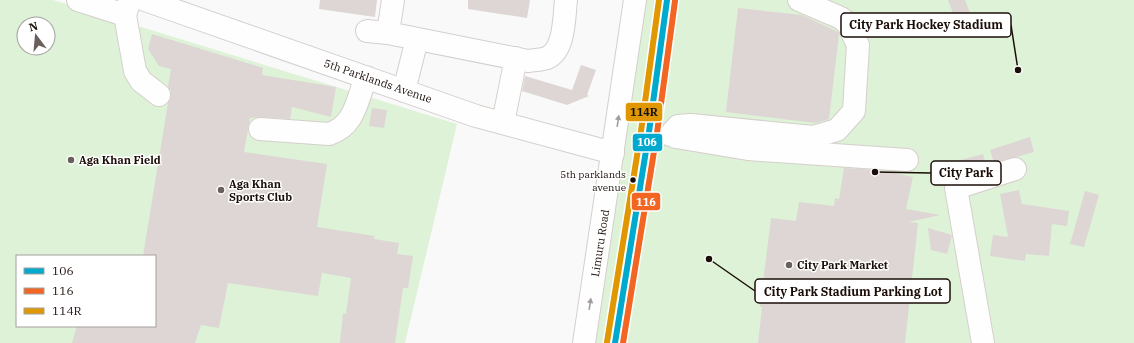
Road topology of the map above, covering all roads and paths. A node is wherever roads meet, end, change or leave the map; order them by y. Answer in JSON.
{"nodes":[{"id":1,"x":78,"y":0,"type":"edge"},
{"id":2,"x":145,"y":0,"type":"edge"},
{"id":3,"x":393,"y":0,"type":"edge"},
{"id":4,"x":566,"y":0,"type":"edge"},
{"id":5,"x":635,"y":0,"type":"edge"},
{"id":6,"x":667,"y":0,"type":"edge"},
{"id":7,"x":808,"y":2,"type":"edge"},
{"id":8,"x":167,"y":3,"type":"edge"},
{"id":9,"x":128,"y":8,"type":"edge"},
{"id":10,"x":367,"y":31,"type":"dead end"},
{"id":11,"x":388,"y":33,"type":"junction"},
{"id":12,"x":417,"y":39,"type":"junction"},
{"id":13,"x":516,"y":58,"type":"junction"},
{"id":14,"x":366,"y":77,"type":"junction"},
{"id":15,"x":404,"y":91,"type":"junction"},
{"id":16,"x":159,"y":95,"type":"dead end"},
{"id":17,"x":502,"y":123,"type":"junction"},
{"id":18,"x":260,"y":130,"type":"dead end"},
{"id":19,"x":660,"y":134,"type":"junction"},
{"id":20,"x":613,"y":153,"type":"junction"},
{"id":21,"x":907,"y":160,"type":"dead end"},
{"id":22,"x":1015,"y":169,"type":"dead end"},
{"id":23,"x":584,"y":343,"type":"edge"},
{"id":24,"x":615,"y":343,"type":"edge"},
{"id":25,"x":983,"y":343,"type":"edge"}],
"edges":[{"from":1,"to":9,"type":"main road"},
{"from":2,"to":8,"type":"main road","name":"5th Parklands Avenue"},
{"from":3,"to":11,"type":"main road"},
{"from":4,"to":13,"type":"main road"},
{"from":20,"to":5,"type":"main road","name":"Limuru Road","one_way":true},
{"from":6,"to":19,"type":"main road"},
{"from":7,"to":19,"type":"main road"},
{"from":8,"to":14,"type":"main road","name":"5th Parklands Avenue"},
{"from":9,"to":16,"type":"main road"},
{"from":10,"to":11,"type":"main road"},
{"from":11,"to":12,"type":"main road"},
{"from":12,"to":13,"type":"main road"},
{"from":12,"to":15,"type":"main road"},
{"from":13,"to":17,"type":"main road"},
{"from":14,"to":15,"type":"main road","name":"5th Parklands Avenue"},
{"from":14,"to":18,"type":"main road"},
{"from":15,"to":17,"type":"main road","name":"5th Parklands Avenue"},
{"from":17,"to":20,"type":"main road","name":"5th Parklands Avenue"},
{"from":19,"to":21,"type":"main road"},
{"from":19,"to":24,"type":"main road"},
{"from":23,"to":20,"type":"main road","name":"Limuru Road","one_way":true},
{"from":22,"to":25,"type":"main road"}]}
